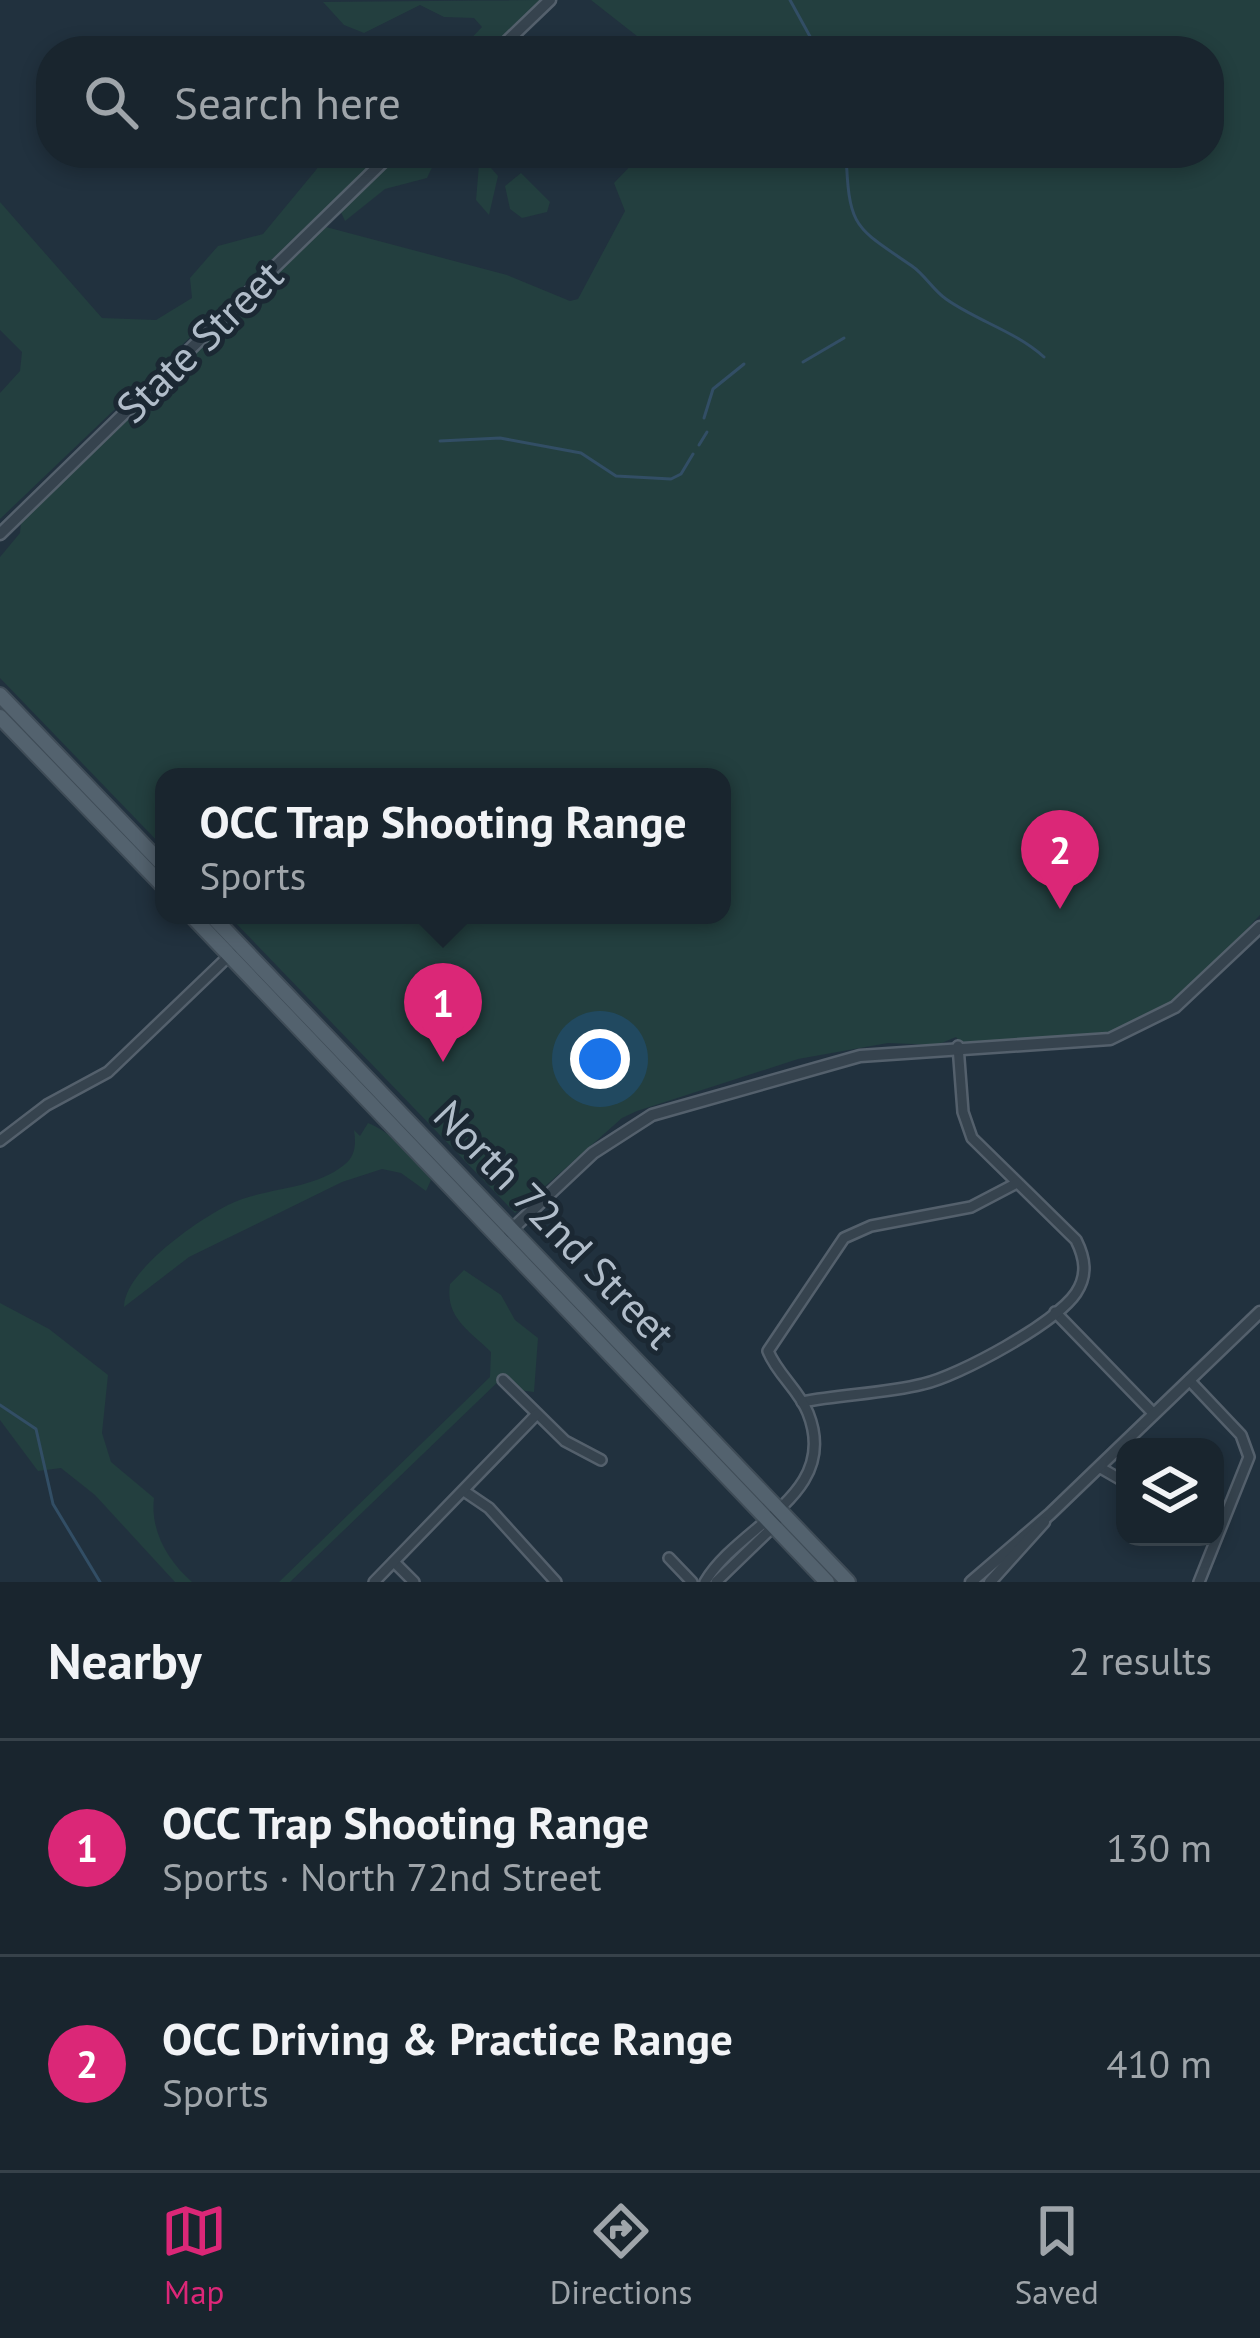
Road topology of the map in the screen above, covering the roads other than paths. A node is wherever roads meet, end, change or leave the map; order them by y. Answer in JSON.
{"nodes":[{"id":1,"x":550,"y":0,"type":"edge"},
{"id":2,"x":513,"y":36,"type":"edge"},
{"id":3,"x":377,"y":168,"type":"edge"},
{"id":4,"x":2,"y":532,"type":"edge"},
{"id":5,"x":0,"y":695,"type":"edge"},
{"id":6,"x":0,"y":717,"type":"edge"},
{"id":7,"x":155,"y":857,"type":"edge"},
{"id":8,"x":155,"y":878,"type":"edge"},
{"id":9,"x":202,"y":924,"type":"edge"},
{"id":10,"x":218,"y":924,"type":"edge"},
{"id":11,"x":1260,"y":927,"type":"edge"},
{"id":12,"x":235,"y":950,"type":"junction"},
{"id":13,"x":958,"y":1046,"type":"junction"},
{"id":14,"x":0,"y":1141,"type":"edge"},
{"id":15,"x":1017,"y":1183,"type":"junction"},
{"id":16,"x":504,"y":1238,"type":"junction"},
{"id":17,"x":1055,"y":1312,"type":"junction"},
{"id":18,"x":1260,"y":1312,"type":"edge"},
{"id":19,"x":503,"y":1380,"type":"dead end"},
{"id":20,"x":1189,"y":1380,"type":"junction"},
{"id":21,"x":802,"y":1402,"type":"junction"},
{"id":22,"x":537,"y":1414,"type":"junction"},
{"id":23,"x":1154,"y":1414,"type":"junction"},
{"id":24,"x":601,"y":1460,"type":"dead end"},
{"id":25,"x":1099,"y":1467,"type":"junction"},
{"id":26,"x":1116,"y":1477,"type":"edge"},
{"id":27,"x":464,"y":1491,"type":"junction"},
{"id":28,"x":1224,"y":1512,"type":"edge"},
{"id":29,"x":1050,"y":1514,"type":"junction"},
{"id":30,"x":776,"y":1516,"type":"junction"},
{"id":31,"x":1211,"y":1546,"type":"edge"},
{"id":32,"x":669,"y":1558,"type":"dead end"},
{"id":33,"x":394,"y":1562,"type":"junction"},
{"id":34,"x":374,"y":1582,"type":"edge"},
{"id":35,"x":414,"y":1582,"type":"edge"},
{"id":36,"x":556,"y":1582,"type":"edge"},
{"id":37,"x":692,"y":1582,"type":"edge"},
{"id":38,"x":705,"y":1582,"type":"edge"},
{"id":39,"x":716,"y":1582,"type":"edge"},
{"id":40,"x":827,"y":1582,"type":"edge"},
{"id":41,"x":848,"y":1582,"type":"edge"},
{"id":42,"x":971,"y":1582,"type":"edge"},
{"id":43,"x":990,"y":1582,"type":"edge"},
{"id":44,"x":1198,"y":1582,"type":"edge"}],
"edges":[{"from":1,"to":2,"type":"street"},
{"from":3,"to":4,"type":"street","name":"State Street"},
{"from":5,"to":7,"type":"main road"},
{"from":6,"to":8,"type":"main road"},
{"from":9,"to":12,"type":"main road","name":"North 72nd Street"},
{"from":10,"to":12,"type":"main road","name":"North 72nd Street"},
{"from":11,"to":13,"type":"street"},
{"from":12,"to":14,"type":"street"},
{"from":12,"to":16,"type":"main road","name":"North 72nd Street"},
{"from":13,"to":15,"type":"street"},
{"from":13,"to":16,"type":"street"},
{"from":15,"to":17,"type":"street"},
{"from":15,"to":21,"type":"street"},
{"from":16,"to":30,"type":"main road","name":"North 72nd Street"},
{"from":17,"to":21,"type":"street"},
{"from":17,"to":23,"type":"street"},
{"from":18,"to":20,"type":"street"},
{"from":19,"to":22,"type":"street"},
{"from":20,"to":23,"type":"street"},
{"from":20,"to":28,"type":"street"},
{"from":21,"to":30,"type":"street"},
{"from":22,"to":24,"type":"street"},
{"from":22,"to":27,"type":"street"},
{"from":23,"to":25,"type":"street"},
{"from":25,"to":26,"type":"street"},
{"from":25,"to":29,"type":"street"},
{"from":27,"to":33,"type":"street"},
{"from":27,"to":36,"type":"street"},
{"from":29,"to":42,"type":"street"},
{"from":29,"to":43,"type":"street"},
{"from":30,"to":38,"type":"street"},
{"from":30,"to":39,"type":"street"},
{"from":30,"to":40,"type":"main road","name":"North 72nd Street"},
{"from":30,"to":41,"type":"main road","name":"North 72nd Street"},
{"from":31,"to":44,"type":"street"},
{"from":32,"to":37,"type":"street"},
{"from":33,"to":34,"type":"street"},
{"from":33,"to":35,"type":"street"}]}
